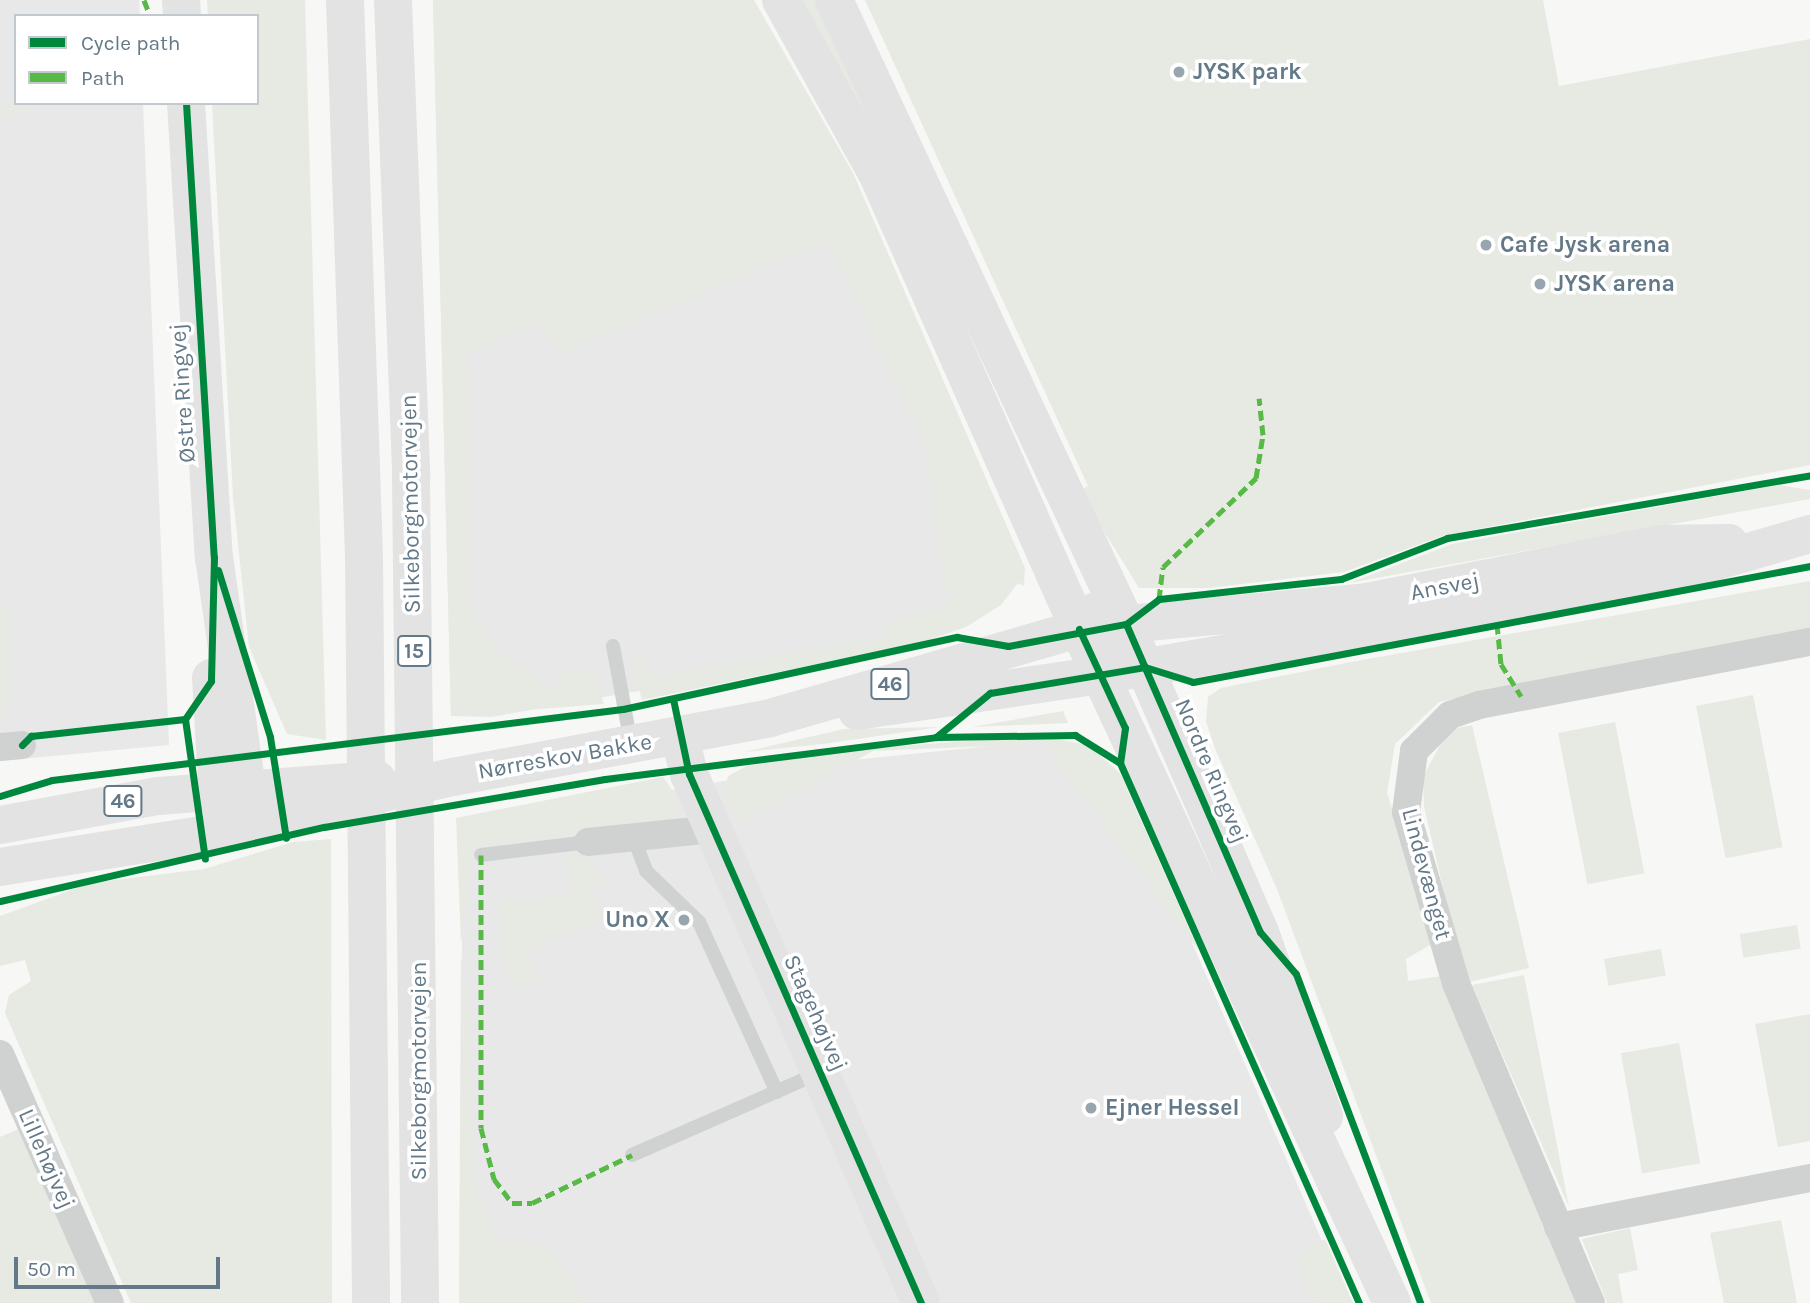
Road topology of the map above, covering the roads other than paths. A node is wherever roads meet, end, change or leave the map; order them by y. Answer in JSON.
{"nodes":[{"id":1,"x":345,"y":0,"type":"edge"},
{"id":2,"x":393,"y":0,"type":"edge"},
{"id":3,"x":781,"y":0,"type":"edge"},
{"id":4,"x":834,"y":0,"type":"edge"},
{"id":5,"x":186,"y":105,"type":"edge"},
{"id":6,"x":1810,"y":534,"type":"edge"},
{"id":7,"x":1763,"y":543,"type":"junction"},
{"id":8,"x":1103,"y":626,"type":"junction"},
{"id":9,"x":1810,"y":642,"type":"edge"},
{"id":10,"x":613,"y":646,"type":"dead end"},
{"id":11,"x":1122,"y":672,"type":"junction"},
{"id":12,"x":771,"y":718,"type":"junction"},
{"id":13,"x":680,"y":736,"type":"junction"},
{"id":14,"x":632,"y":745,"type":"junction"},
{"id":15,"x":232,"y":803,"type":"junction"},
{"id":16,"x":0,"y":825,"type":"edge"},
{"id":17,"x":714,"y":829,"type":"junction"},
{"id":18,"x":634,"y":839,"type":"junction"},
{"id":19,"x":589,"y":842,"type":"joint"},
{"id":20,"x":0,"y":847,"type":"edge"},
{"id":21,"x":481,"y":855,"type":"dead end"},
{"id":22,"x":0,"y":867,"type":"edge"},
{"id":23,"x":0,"y":1054,"type":"edge"},
{"id":24,"x":820,"y":1073,"type":"junction"},
{"id":25,"x":7,"y":1090,"type":"edge"},
{"id":26,"x":777,"y":1092,"type":"junction"},
{"id":27,"x":632,"y":1155,"type":"dead end"},
{"id":28,"x":1810,"y":1178,"type":"edge"},
{"id":29,"x":1357,"y":1224,"type":"junction"},
{"id":30,"x":1558,"y":1227,"type":"junction"},
{"id":31,"x":110,"y":1303,"type":"edge"},
{"id":32,"x":371,"y":1303,"type":"edge"},
{"id":33,"x":420,"y":1303,"type":"edge"},
{"id":34,"x":921,"y":1303,"type":"edge"},
{"id":35,"x":1392,"y":1303,"type":"edge"},
{"id":36,"x":1591,"y":1303,"type":"edge"}],
"edges":[{"from":1,"to":32,"type":"main road","name":"Silkeborgmotorvejen","number":"15"},
{"from":2,"to":33,"type":"main road","name":"Silkeborgmotorvejen","number":"15"},
{"from":3,"to":8,"type":"main road"},
{"from":4,"to":8,"type":"main road"},
{"from":5,"to":15,"type":"main road","name":"Østre Ringvej"},
{"from":6,"to":7,"type":"main road","name":"Ansvej"},
{"from":7,"to":8,"type":"main road","name":"Ansvej"},
{"from":7,"to":11,"type":"main road","name":"Ansvej"},
{"from":8,"to":11,"type":"main road"},
{"from":8,"to":12,"type":"main road","name":"Nørreskov Bakke","number":"46"},
{"from":9,"to":30,"type":"street","name":"Lindevænget"},
{"from":10,"to":14,"type":"lane"},
{"from":11,"to":12,"type":"main road","name":"Nørreskov Bakke","number":"46"},
{"from":11,"to":29,"type":"main road","name":"Nordre Ringvej"},
{"from":11,"to":29,"type":"main road","name":"Nordre Ringvej"},
{"from":12,"to":13,"type":"main road","name":"Nørreskov Bakke","number":"46"},
{"from":13,"to":14,"type":"main road","name":"Nørreskov Bakke","number":"46"},
{"from":13,"to":17,"type":"main road","name":"Stagehøjvej"},
{"from":14,"to":15,"type":"main road","name":"Nørreskov Bakke","number":"46"},
{"from":15,"to":16,"type":"main road","name":"Nørreskov Bakke","number":"46"},
{"from":15,"to":20,"type":"main road"},
{"from":15,"to":22,"type":"main road","name":"Nørreskov Bakke","number":"46"},
{"from":17,"to":18,"type":"street"},
{"from":17,"to":24,"type":"main road","name":"Stagehøjvej"},
{"from":18,"to":19,"type":"street"},
{"from":18,"to":26,"type":"lane"},
{"from":19,"to":21,"type":"lane"},
{"from":23,"to":25,"type":"street","name":"Lillehøjvej"},
{"from":24,"to":26,"type":"lane"},
{"from":24,"to":34,"type":"main road","name":"Stagehøjvej"},
{"from":25,"to":31,"type":"street","name":"Lillehøjvej"},
{"from":26,"to":27,"type":"lane"},
{"from":28,"to":30,"type":"street"},
{"from":29,"to":35,"type":"main road","name":"Nordre Ringvej"},
{"from":30,"to":36,"type":"street","name":"Lindevænget"}]}
